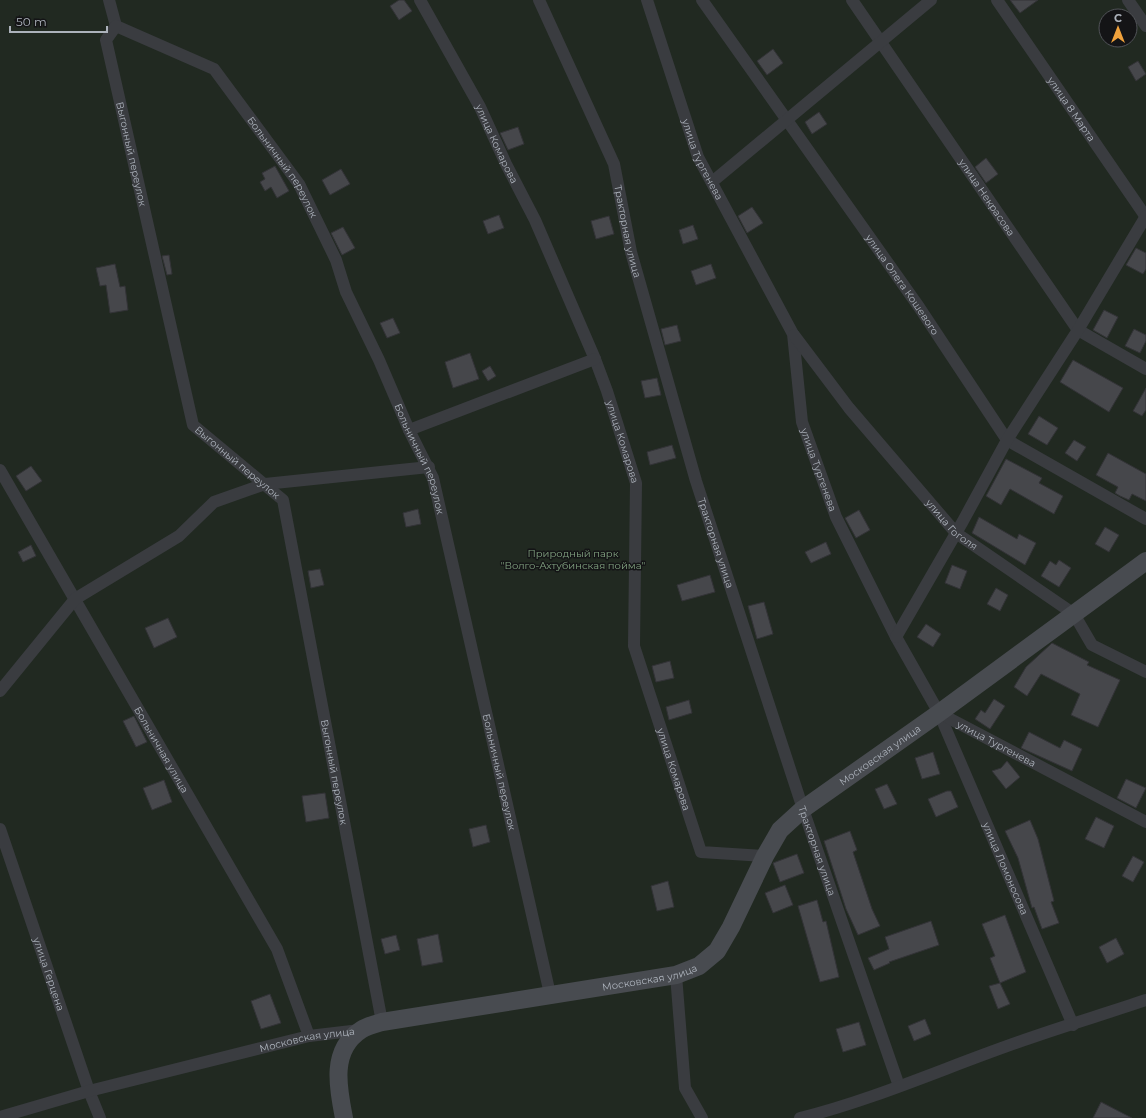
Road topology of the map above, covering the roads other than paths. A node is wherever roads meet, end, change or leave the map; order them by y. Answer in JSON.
{"nodes":[{"id":1,"x":108,"y":0,"type":"edge"},
{"id":2,"x":420,"y":0,"type":"edge"},
{"id":3,"x":538,"y":0,"type":"edge"},
{"id":4,"x":647,"y":0,"type":"edge"},
{"id":5,"x":702,"y":0,"type":"edge"},
{"id":6,"x":852,"y":0,"type":"edge"},
{"id":7,"x":930,"y":0,"type":"edge"},
{"id":8,"x":997,"y":0,"type":"edge"},
{"id":9,"x":1128,"y":0,"type":"edge"},
{"id":10,"x":116,"y":26,"type":"junction"},
{"id":11,"x":1146,"y":26,"type":"edge"},
{"id":12,"x":881,"y":41,"type":"junction"},
{"id":13,"x":787,"y":120,"type":"junction"},
{"id":14,"x":712,"y":182,"type":"junction"},
{"id":15,"x":1146,"y":217,"type":"edge"},
{"id":16,"x":1078,"y":330,"type":"junction"},
{"id":17,"x":793,"y":334,"type":"junction"},
{"id":18,"x":595,"y":359,"type":"junction"},
{"id":19,"x":1146,"y":369,"type":"edge"},
{"id":20,"x":409,"y":430,"type":"junction"},
{"id":21,"x":1007,"y":440,"type":"junction"},
{"id":22,"x":429,"y":467,"type":"junction"},
{"id":23,"x":0,"y":470,"type":"edge"},
{"id":24,"x":265,"y":484,"type":"junction"},
{"id":25,"x":1146,"y":519,"type":"edge"},
{"id":26,"x":956,"y":533,"type":"junction"},
{"id":27,"x":1146,"y":561,"type":"edge"},
{"id":28,"x":75,"y":599,"type":"junction"},
{"id":29,"x":1074,"y":614,"type":"junction"},
{"id":30,"x":896,"y":637,"type":"junction"},
{"id":31,"x":1146,"y":672,"type":"edge"},
{"id":32,"x":0,"y":691,"type":"edge"},
{"id":33,"x":938,"y":712,"type":"junction"},
{"id":34,"x":803,"y":808,"type":"junction"},
{"id":35,"x":1146,"y":822,"type":"edge"},
{"id":36,"x":0,"y":829,"type":"edge"},
{"id":37,"x":765,"y":856,"type":"junction"},
{"id":38,"x":676,"y":975,"type":"junction"},
{"id":39,"x":550,"y":994,"type":"junction"},
{"id":40,"x":1146,"y":1000,"type":"edge"},
{"id":41,"x":382,"y":1022,"type":"junction"},
{"id":42,"x":1073,"y":1025,"type":"junction"},
{"id":43,"x":361,"y":1030,"type":"junction"},
{"id":44,"x":309,"y":1036,"type":"junction"},
{"id":45,"x":899,"y":1086,"type":"junction"},
{"id":46,"x":89,"y":1091,"type":"junction"},
{"id":47,"x":0,"y":1117,"type":"edge"},
{"id":48,"x":100,"y":1118,"type":"edge"},
{"id":49,"x":344,"y":1118,"type":"edge"},
{"id":50,"x":702,"y":1118,"type":"edge"},
{"id":51,"x":800,"y":1118,"type":"edge"}],
"edges":[{"from":1,"to":10,"type":"street"},
{"from":2,"to":18,"type":"street","name":"улица Комарова"},
{"from":3,"to":34,"type":"street","name":"Тракторная улица"},
{"from":4,"to":14,"type":"street","name":"улица Тургенева"},
{"from":5,"to":13,"type":"street","name":"улица Олега Кошевого"},
{"from":6,"to":12,"type":"street","name":"улица Некрасова"},
{"from":7,"to":12,"type":"street"},
{"from":8,"to":15,"type":"street","name":"улица 8 Марта"},
{"from":9,"to":11,"type":"street"},
{"from":10,"to":20,"type":"street","name":"Больничный переулок"},
{"from":10,"to":24,"type":"street","name":"Выгонный переулок"},
{"from":12,"to":13,"type":"street"},
{"from":12,"to":16,"type":"street","name":"улица Некрасова"},
{"from":13,"to":14,"type":"street"},
{"from":13,"to":21,"type":"street","name":"улица Олега Кошевого"},
{"from":14,"to":17,"type":"street","name":"улица Тургенева"},
{"from":15,"to":16,"type":"street"},
{"from":16,"to":19,"type":"street","name":"улица Некрасова"},
{"from":16,"to":21,"type":"street"},
{"from":17,"to":26,"type":"street","name":"улица Гоголя"},
{"from":17,"to":30,"type":"street","name":"улица Тургенева"},
{"from":18,"to":20,"type":"street"},
{"from":18,"to":37,"type":"street","name":"улица Комарова"},
{"from":20,"to":22,"type":"street","name":"Больничный переулок"},
{"from":21,"to":25,"type":"street","name":"улица Олега Кошевого"},
{"from":21,"to":26,"type":"street"},
{"from":22,"to":24,"type":"street"},
{"from":22,"to":39,"type":"street","name":"Больничный переулок"},
{"from":23,"to":28,"type":"street","name":"Больничная улица"},
{"from":24,"to":28,"type":"street"},
{"from":24,"to":41,"type":"street","name":"Выгонный переулок"},
{"from":26,"to":29,"type":"street","name":"улица Гоголя"},
{"from":26,"to":30,"type":"street"},
{"from":27,"to":29,"type":"street","name":"Московская улица"},
{"from":28,"to":32,"type":"street"},
{"from":28,"to":44,"type":"street","name":"Больничная улица"},
{"from":29,"to":31,"type":"street","name":"улица Гоголя"},
{"from":29,"to":33,"type":"street","name":"Московская улица"},
{"from":30,"to":33,"type":"street","name":"улица Тургенева"},
{"from":33,"to":34,"type":"street","name":"Московская улица"},
{"from":33,"to":35,"type":"street","name":"улица Тургенева"},
{"from":33,"to":42,"type":"street","name":"улица Ломоносова"},
{"from":34,"to":37,"type":"street","name":"Московская улица"},
{"from":34,"to":45,"type":"street","name":"Тракторная улица"},
{"from":36,"to":46,"type":"street","name":"улица Герцена"},
{"from":37,"to":38,"type":"street","name":"Московская улица"},
{"from":38,"to":39,"type":"street","name":"Московская улица"},
{"from":38,"to":50,"type":"street"},
{"from":39,"to":41,"type":"street","name":"Московская улица"},
{"from":40,"to":42,"type":"street"},
{"from":41,"to":43,"type":"street","name":"Московская улица"},
{"from":42,"to":45,"type":"street"},
{"from":43,"to":44,"type":"street","name":"Московская улица"},
{"from":43,"to":49,"type":"street"},
{"from":44,"to":46,"type":"street","name":"Московская улица"},
{"from":45,"to":51,"type":"street"},
{"from":46,"to":47,"type":"street","name":"Московская улица"},
{"from":46,"to":48,"type":"street","name":"улица Герцена"}]}
